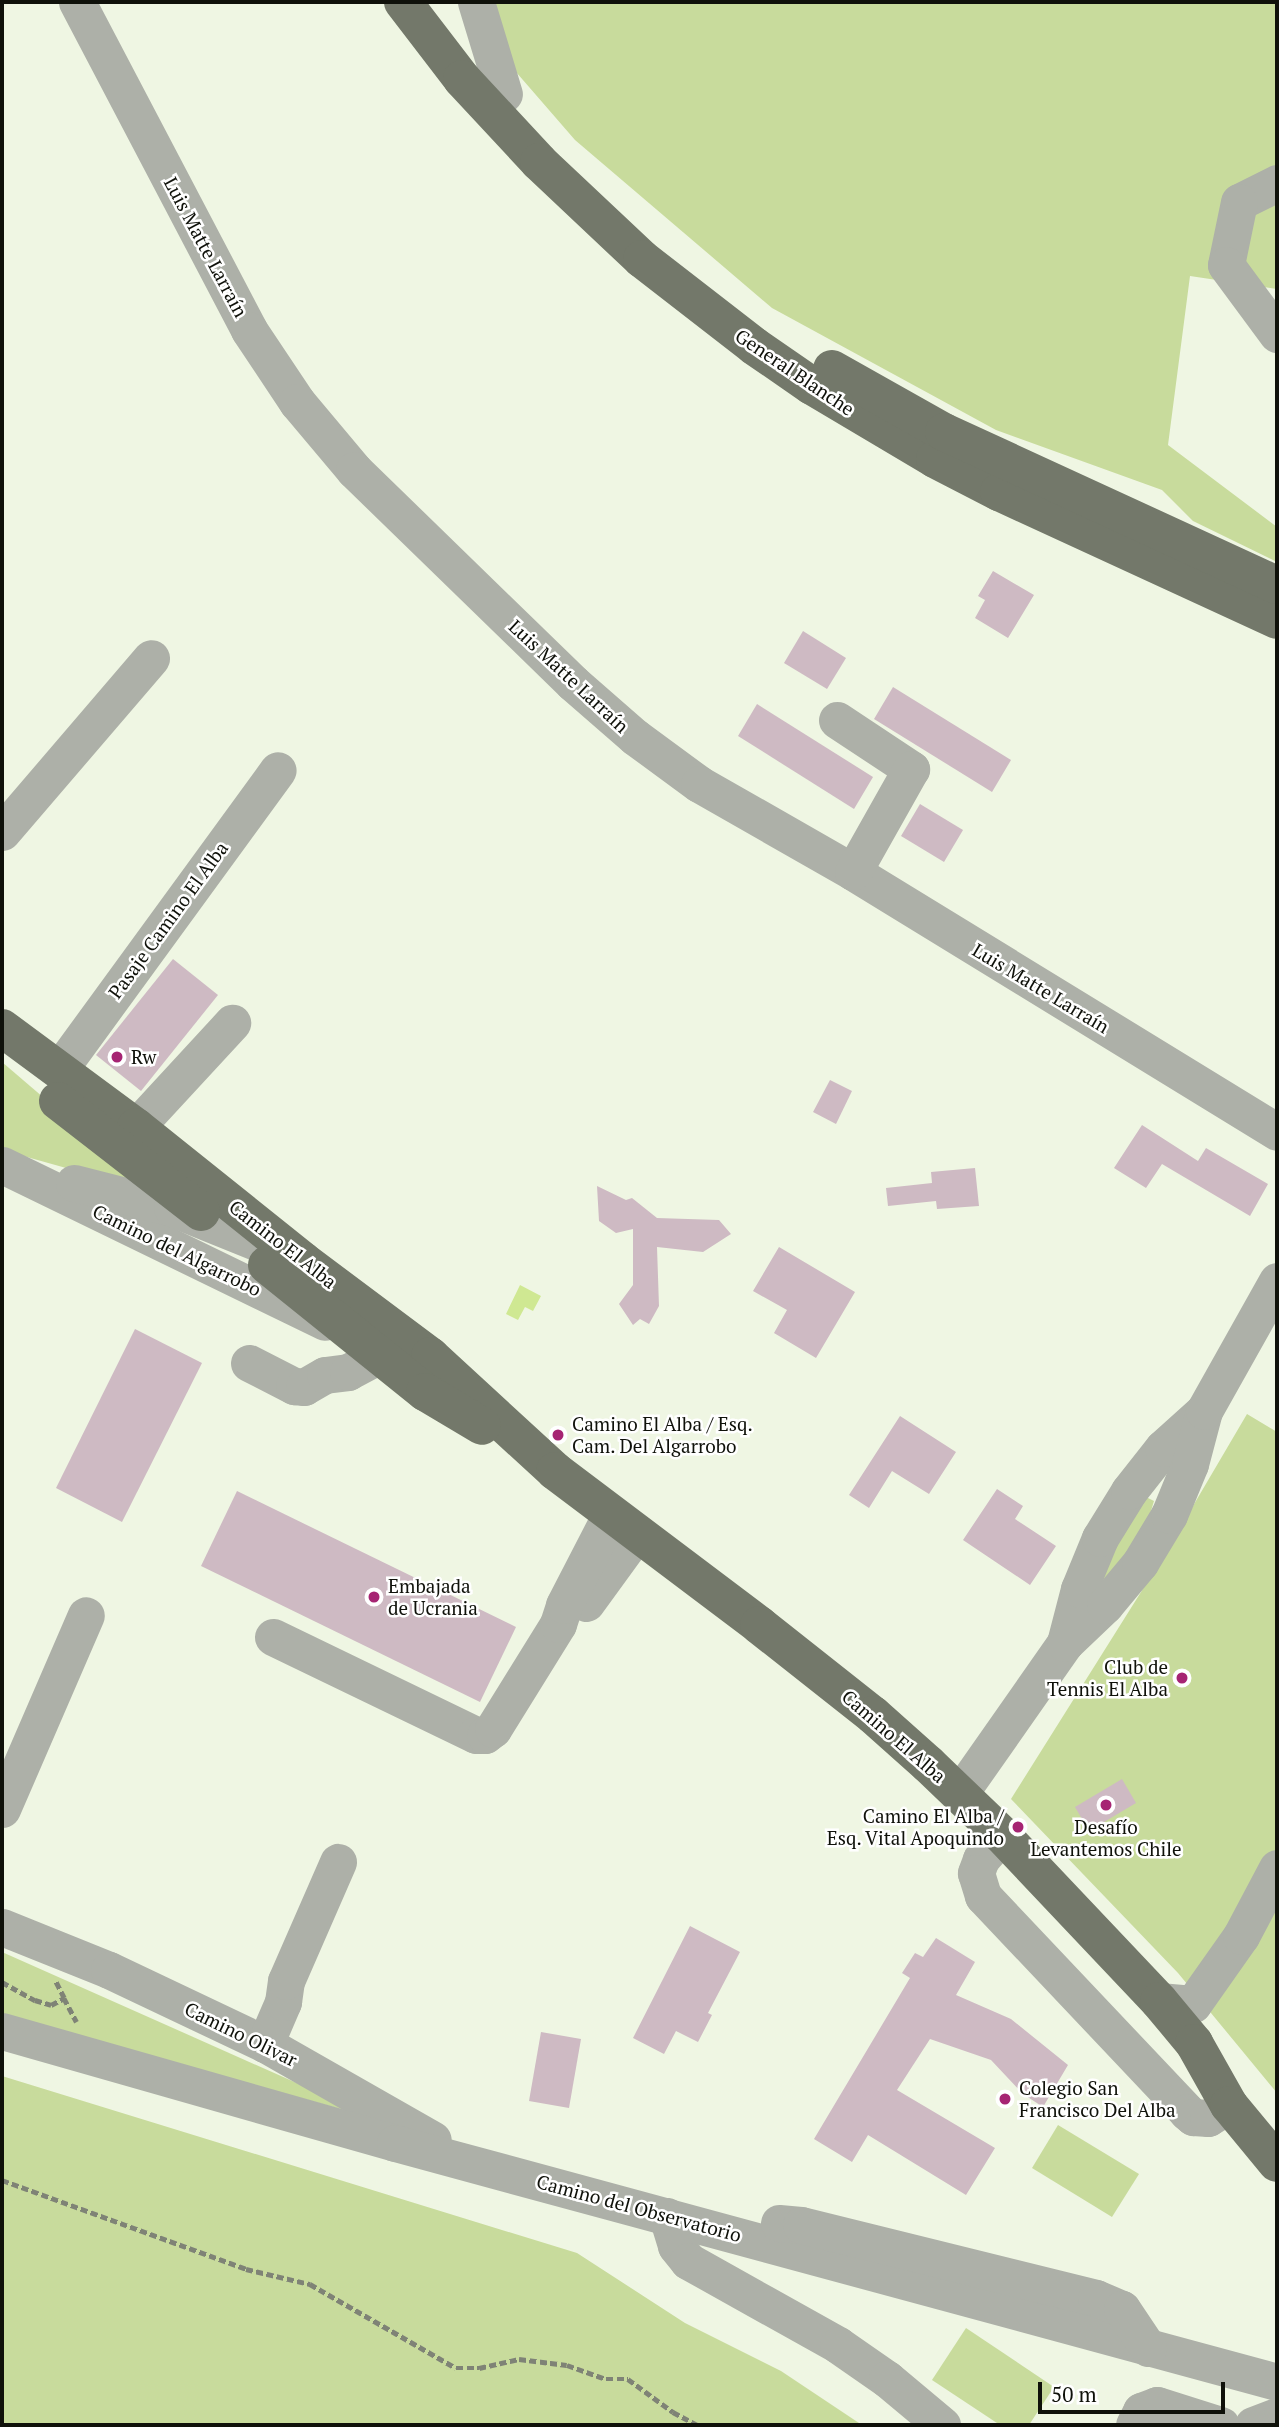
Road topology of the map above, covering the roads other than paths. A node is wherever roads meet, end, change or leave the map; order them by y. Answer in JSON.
{"nodes":[{"id":1,"x":77,"y":2,"type":"edge"},
{"id":2,"x":403,"y":2,"type":"edge"},
{"id":3,"x":434,"y":2,"type":"edge"},
{"id":4,"x":476,"y":2,"type":"edge"},
{"id":5,"x":504,"y":94,"type":"junction"},
{"id":6,"x":1277,"y":183,"type":"edge"},
{"id":7,"x":1277,"y":334,"type":"edge"},
{"id":8,"x":1277,"y":585,"type":"edge"},
{"id":9,"x":1277,"y":620,"type":"edge"},
{"id":10,"x":151,"y":657,"type":"dead end"},
{"id":11,"x":837,"y":720,"type":"dead end"},
{"id":12,"x":278,"y":770,"type":"dead end"},
{"id":13,"x":2,"y":832,"type":"edge"},
{"id":14,"x":853,"y":872,"type":"junction"},
{"id":15,"x":232,"y":1023,"type":"dead end"},
{"id":16,"x":2,"y":1028,"type":"edge"},
{"id":17,"x":2,"y":1047,"type":"edge"},
{"id":18,"x":59,"y":1070,"type":"junction"},
{"id":19,"x":136,"y":1127,"type":"junction"},
{"id":20,"x":1277,"y":1132,"type":"edge"},
{"id":21,"x":2,"y":1165,"type":"edge"},
{"id":22,"x":226,"y":1231,"type":"junction"},
{"id":23,"x":303,"y":1261,"type":"junction"},
{"id":24,"x":1277,"y":1281,"type":"edge"},
{"id":25,"x":352,"y":1337,"type":"junction"},
{"id":26,"x":249,"y":1363,"type":"dead end"},
{"id":27,"x":325,"y":1375,"type":"junction"},
{"id":28,"x":555,"y":1471,"type":"junction"},
{"id":29,"x":624,"y":1524,"type":"junction"},
{"id":30,"x":86,"y":1615,"type":"dead end"},
{"id":31,"x":273,"y":1637,"type":"dead end"},
{"id":32,"x":960,"y":1793,"type":"junction"},
{"id":33,"x":2,"y":1809,"type":"edge"},
{"id":34,"x":1002,"y":1835,"type":"junction"},
{"id":35,"x":338,"y":1862,"type":"dead end"},
{"id":36,"x":1277,"y":1868,"type":"edge"},
{"id":37,"x":18,"y":1934,"type":"edge"},
{"id":38,"x":1176,"y":2003,"type":"junction"},
{"id":39,"x":2,"y":2031,"type":"edge"},
{"id":40,"x":1194,"y":2043,"type":"junction"},
{"id":41,"x":265,"y":2044,"type":"junction"},
{"id":42,"x":1229,"y":2105,"type":"junction"},
{"id":43,"x":1277,"y":2122,"type":"edge"},
{"id":44,"x":469,"y":2163,"type":"junction"},
{"id":45,"x":1277,"y":2163,"type":"edge"},
{"id":46,"x":667,"y":2216,"type":"junction"},
{"id":47,"x":1277,"y":2382,"type":"edge"},
{"id":48,"x":1277,"y":2416,"type":"edge"},
{"id":49,"x":942,"y":2425,"type":"edge"},
{"id":50,"x":1134,"y":2425,"type":"edge"},
{"id":51,"x":1221,"y":2425,"type":"edge"},
{"id":52,"x":1253,"y":2425,"type":"edge"}],
"edges":[{"from":1,"to":14,"type":"street","name":"Luis Matte Larraín"},
{"from":2,"to":9,"type":"main road","name":"General Blanche"},
{"from":3,"to":5,"type":"main road","name":"General Blanche"},
{"from":4,"to":5,"type":"street"},
{"from":5,"to":8,"type":"main road","name":"General Blanche"},
{"from":6,"to":7,"type":"street"},
{"from":10,"to":13,"type":"street"},
{"from":11,"to":14,"type":"street"},
{"from":12,"to":18,"type":"street","name":"Pasaje Camino El Alba"},
{"from":14,"to":20,"type":"street","name":"Luis Matte Larraín"},
{"from":15,"to":19,"type":"street"},
{"from":16,"to":18,"type":"main road","name":"Camino El Alba"},
{"from":17,"to":22,"type":"main road","name":"Camino El Alba"},
{"from":18,"to":19,"type":"main road","name":"Camino El Alba"},
{"from":19,"to":23,"type":"main road","name":"Camino El Alba"},
{"from":21,"to":22,"type":"street","name":"Camino del Algarrobo"},
{"from":21,"to":25,"type":"street","name":"Camino del Algarrobo"},
{"from":22,"to":23,"type":"street","name":"Camino del Algarrobo"},
{"from":22,"to":25,"type":"main road","name":"Camino El Alba"},
{"from":23,"to":28,"type":"main road","name":"Camino El Alba"},
{"from":24,"to":32,"type":"street"},
{"from":25,"to":27,"type":"street"},
{"from":25,"to":27,"type":"street"},
{"from":25,"to":28,"type":"main road","name":"Camino El Alba"},
{"from":26,"to":27,"type":"street"},
{"from":28,"to":29,"type":"main road","name":"Camino El Alba"},
{"from":29,"to":31,"type":"street"},
{"from":29,"to":32,"type":"main road","name":"Camino El Alba"},
{"from":30,"to":33,"type":"street"},
{"from":32,"to":34,"type":"main road","name":"Camino El Alba"},
{"from":34,"to":38,"type":"main road","name":"Camino El Alba"},
{"from":34,"to":42,"type":"street"},
{"from":35,"to":41,"type":"street"},
{"from":36,"to":38,"type":"street"},
{"from":37,"to":41,"type":"street","name":"Camino Olivar"},
{"from":38,"to":40,"type":"main road","name":"Camino El Alba"},
{"from":39,"to":44,"type":"street","name":"Camino del Observatorio"},
{"from":40,"to":42,"type":"main road","name":"Camino El Alba"},
{"from":40,"to":43,"type":"main road","name":"Camino El Alba"},
{"from":41,"to":44,"type":"street","name":"Camino Olivar"},
{"from":42,"to":45,"type":"main road","name":"Camino El Alba"},
{"from":44,"to":46,"type":"street","name":"Camino del Observatorio"},
{"from":46,"to":47,"type":"street","name":"Camino del Observatorio"},
{"from":46,"to":49,"type":"street"},
{"from":48,"to":52,"type":"street"},
{"from":50,"to":51,"type":"street"}]}
